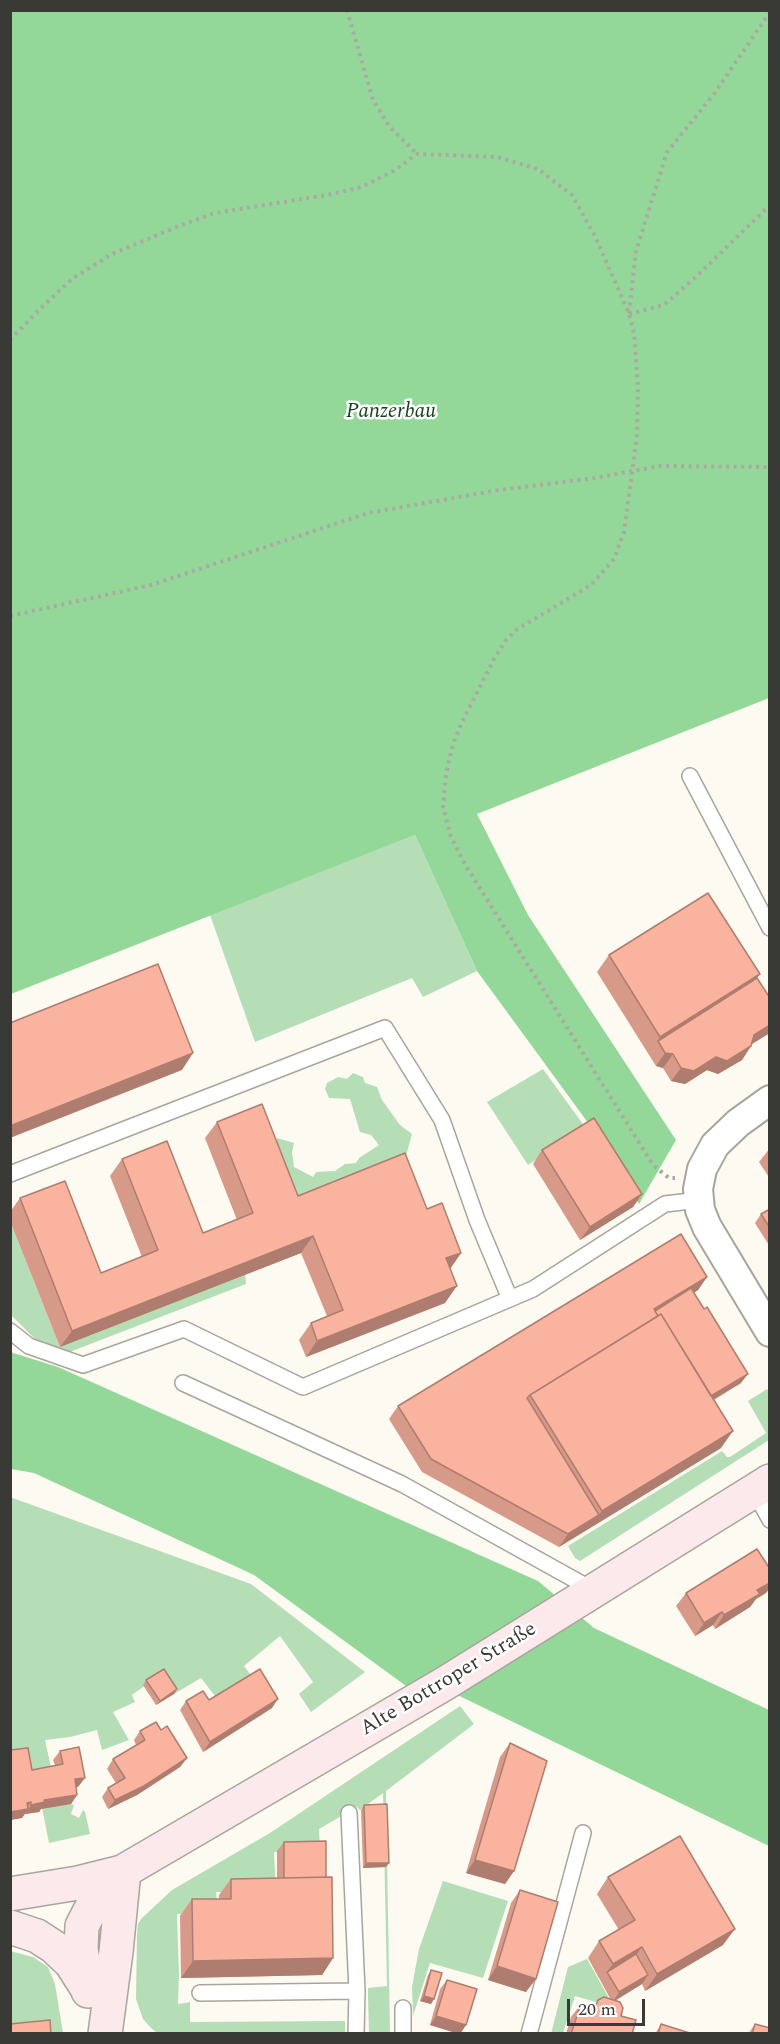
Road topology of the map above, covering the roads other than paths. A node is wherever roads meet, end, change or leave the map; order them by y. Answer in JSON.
{"nodes":[{"id":1,"x":690,"y":776,"type":"dead end"},
{"id":2,"x":770,"y":928,"type":"edge"},
{"id":3,"x":770,"y":1100,"type":"edge"},
{"id":4,"x":10,"y":1174,"type":"edge"},
{"id":5,"x":699,"y":1189,"type":"junction"},
{"id":6,"x":510,"y":1299,"type":"junction"},
{"id":7,"x":10,"y":1331,"type":"edge"},
{"id":8,"x":770,"y":1332,"type":"edge"},
{"id":9,"x":183,"y":1383,"type":"dead end"},
{"id":10,"x":762,"y":1486,"type":"edge"},
{"id":11,"x":770,"y":1520,"type":"edge"},
{"id":12,"x":595,"y":1591,"type":"junction"},
{"id":13,"x":348,"y":1813,"type":"dead end"},
{"id":14,"x":583,"y":1833,"type":"dead end"},
{"id":15,"x":124,"y":1871,"type":"junction"},
{"id":16,"x":10,"y":1894,"type":"edge"},
{"id":17,"x":10,"y":1927,"type":"edge"},
{"id":18,"x":88,"y":1990,"type":"junction"},
{"id":19,"x":357,"y":1991,"type":"junction"},
{"id":20,"x":200,"y":1993,"type":"dead end"},
{"id":21,"x":403,"y":2008,"type":"dead end"},
{"id":22,"x":102,"y":2034,"type":"edge"},
{"id":23,"x":356,"y":2034,"type":"edge"},
{"id":24,"x":403,"y":2034,"type":"edge"},
{"id":25,"x":529,"y":2034,"type":"edge"}],
"edges":[{"from":1,"to":2,"type":"lane"},
{"from":3,"to":5,"type":"street"},
{"from":4,"to":6,"type":"lane"},
{"from":5,"to":6,"type":"lane"},
{"from":5,"to":8,"type":"street"},
{"from":6,"to":7,"type":"lane"},
{"from":9,"to":12,"type":"lane"},
{"from":10,"to":11,"type":"lane"},
{"from":10,"to":12,"type":"street","name":"Alte Bottroper Straße"},
{"from":12,"to":15,"type":"street","name":"Alte Bottroper Straße"},
{"from":13,"to":19,"type":"lane"},
{"from":14,"to":25,"type":"lane"},
{"from":15,"to":16,"type":"street"},
{"from":15,"to":18,"type":"street","name":"Alte Bottroper Straße"},
{"from":15,"to":22,"type":"street"},
{"from":17,"to":18,"type":"street"},
{"from":18,"to":22,"type":"street"},
{"from":19,"to":20,"type":"lane"},
{"from":19,"to":23,"type":"lane"},
{"from":21,"to":24,"type":"lane"}]}
